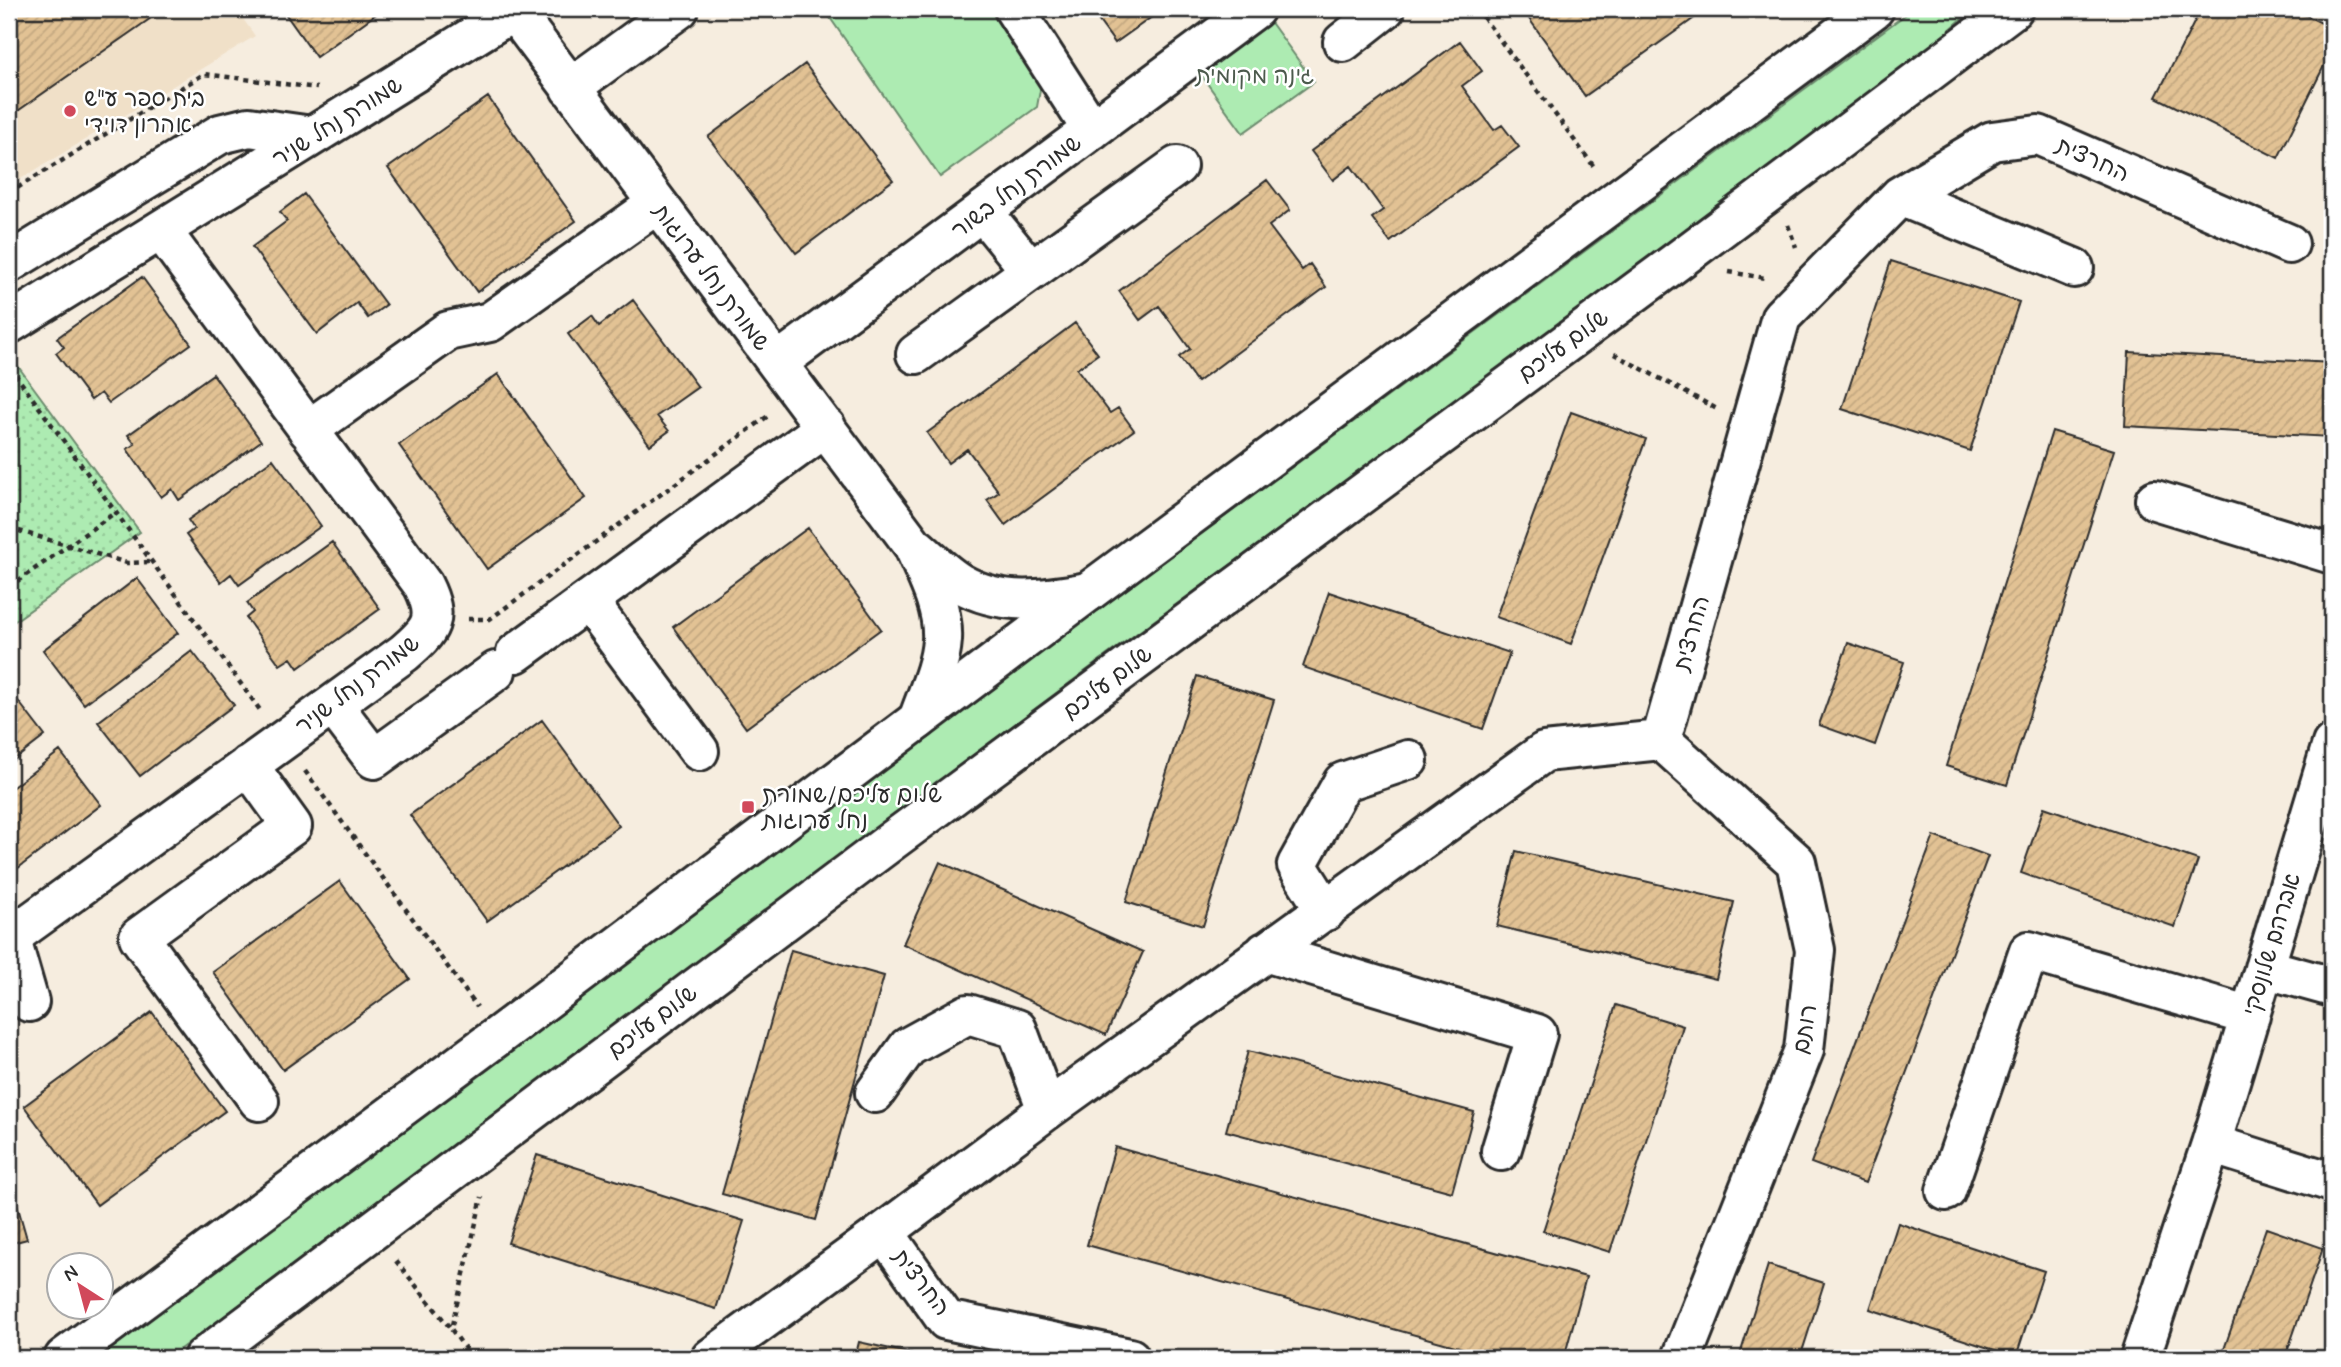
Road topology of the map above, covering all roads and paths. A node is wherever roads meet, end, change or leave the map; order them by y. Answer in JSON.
{"nodes":[{"id":1,"x":680,"y":9,"type":"edge"},
{"id":2,"x":1014,"y":9,"type":"edge"},
{"id":3,"x":1255,"y":9,"type":"edge"},
{"id":4,"x":1385,"y":9,"type":"edge"},
{"id":5,"x":1477,"y":9,"type":"edge"},
{"id":6,"x":1874,"y":9,"type":"edge"},
{"id":7,"x":2014,"y":9,"type":"edge"},
{"id":8,"x":513,"y":10,"type":"edge"},
{"id":9,"x":1343,"y":42,"type":"dead end"},
{"id":10,"x":317,"y":88,"type":"dead end"},
{"id":11,"x":570,"y":88,"type":"junction"},
{"id":12,"x":1092,"y":130,"type":"junction"},
{"id":13,"x":312,"y":136,"type":"junction"},
{"id":14,"x":1177,"y":166,"type":"dead end"},
{"id":15,"x":1774,"y":186,"type":"junction"},
{"id":16,"x":9,"y":193,"type":"edge"},
{"id":17,"x":1900,"y":196,"type":"junction"},
{"id":18,"x":1619,"y":200,"type":"junction"},
{"id":19,"x":657,"y":204,"type":"junction"},
{"id":20,"x":982,"y":211,"type":"junction"},
{"id":21,"x":161,"y":230,"type":"junction"},
{"id":22,"x":2289,"y":244,"type":"dead end"},
{"id":23,"x":1676,"y":262,"type":"junction"},
{"id":24,"x":9,"y":263,"type":"edge"},
{"id":25,"x":2074,"y":268,"type":"dead end"},
{"id":26,"x":1031,"y":271,"type":"junction"},
{"id":27,"x":1811,"y":287,"type":"junction"},
{"id":28,"x":9,"y":324,"type":"edge"},
{"id":29,"x":1570,"y":339,"type":"junction"},
{"id":30,"x":916,"y":354,"type":"dead end"},
{"id":31,"x":777,"y":363,"type":"junction"},
{"id":32,"x":9,"y":366,"type":"edge"},
{"id":33,"x":800,"y":392,"type":"junction"},
{"id":34,"x":826,"y":426,"type":"junction"},
{"id":35,"x":1749,"y":426,"type":"junction"},
{"id":36,"x":308,"y":430,"type":"junction"},
{"id":37,"x":2155,"y":500,"type":"dead end"},
{"id":38,"x":116,"y":512,"type":"junction"},
{"id":39,"x":9,"y":528,"type":"edge"},
{"id":40,"x":913,"y":545,"type":"junction"},
{"id":41,"x":68,"y":546,"type":"junction"},
{"id":42,"x":2332,"y":554,"type":"edge"},
{"id":43,"x":152,"y":561,"type":"junction"},
{"id":44,"x":9,"y":587,"type":"edge"},
{"id":45,"x":1088,"y":592,"type":"junction"},
{"id":46,"x":588,"y":601,"type":"junction"},
{"id":47,"x":433,"y":621,"type":"junction"},
{"id":48,"x":333,"y":705,"type":"junction"},
{"id":49,"x":918,"y":720,"type":"junction"},
{"id":50,"x":1661,"y":740,"type":"junction"},
{"id":51,"x":283,"y":741,"type":"junction"},
{"id":52,"x":2332,"y":744,"type":"edge"},
{"id":53,"x":699,"y":751,"type":"dead end"},
{"id":54,"x":1408,"y":760,"type":"dead end"},
{"id":55,"x":248,"y":765,"type":"junction"},
{"id":56,"x":1326,"y":911,"type":"junction"},
{"id":57,"x":1265,"y":952,"type":"junction"},
{"id":58,"x":2264,"y":968,"type":"junction"},
{"id":59,"x":19,"y":981,"type":"edge"},
{"id":60,"x":2332,"y":987,"type":"edge"},
{"id":61,"x":2250,"y":1016,"type":"junction"},
{"id":62,"x":498,"y":1036,"type":"junction"},
{"id":63,"x":875,"y":1093,"type":"dead end"},
{"id":64,"x":259,"y":1101,"type":"dead end"},
{"id":65,"x":1047,"y":1110,"type":"junction"},
{"id":66,"x":2211,"y":1144,"type":"junction"},
{"id":67,"x":1501,"y":1151,"type":"dead end"},
{"id":68,"x":2332,"y":1182,"type":"edge"},
{"id":69,"x":1947,"y":1191,"type":"dead end"},
{"id":70,"x":482,"y":1196,"type":"dead end"},
{"id":71,"x":884,"y":1233,"type":"junction"},
{"id":72,"x":351,"y":1247,"type":"junction"},
{"id":73,"x":451,"y":1329,"type":"junction"},
{"id":74,"x":64,"y":1358,"type":"edge"},
{"id":75,"x":203,"y":1358,"type":"edge"},
{"id":76,"x":472,"y":1358,"type":"edge"},
{"id":77,"x":710,"y":1358,"type":"edge"},
{"id":78,"x":1130,"y":1358,"type":"edge"},
{"id":79,"x":1682,"y":1358,"type":"edge"},
{"id":80,"x":2140,"y":1358,"type":"edge"}],
"edges":[{"from":1,"to":11,"type":"street"},
{"from":2,"to":12,"type":"street"},
{"from":3,"to":12,"type":"street","name":"שמורת נחל בשור"},
{"from":4,"to":9,"type":"street"},
{"from":5,"to":18,"type":"path"},
{"from":6,"to":18,"type":"street"},
{"from":7,"to":15,"type":"street","name":"שלום עליכם"},
{"from":8,"to":11,"type":"street","name":"שמורת נחל ערוגות"},
{"from":8,"to":13,"type":"street","name":"שמורת נחל שניר"},
{"from":10,"to":16,"type":"path"},
{"from":11,"to":19,"type":"street","name":"שמורת נחל ערוגות"},
{"from":12,"to":20,"type":"street","name":"שמורת נחל בשור"},
{"from":13,"to":21,"type":"street","name":"שמורת נחל שניר"},
{"from":13,"to":24,"type":"street"},
{"from":14,"to":26,"type":"street"},
{"from":15,"to":23,"type":"street","name":"שלום עליכם"},
{"from":15,"to":27,"type":"path"},
{"from":17,"to":22,"type":"street","name":"החרצית"},
{"from":17,"to":25,"type":"street"},
{"from":17,"to":27,"type":"street","name":"החרצית"},
{"from":18,"to":45,"type":"street"},
{"from":19,"to":31,"type":"street","name":"שמורת נחל ערוגות"},
{"from":19,"to":36,"type":"street"},
{"from":20,"to":26,"type":"street"},
{"from":20,"to":31,"type":"street","name":"שמורת נחל בשור"},
{"from":21,"to":28,"type":"street","name":"שמורת נחל שניר"},
{"from":21,"to":36,"type":"street","name":"שמורת נחל שניר"},
{"from":23,"to":27,"type":"path"},
{"from":23,"to":29,"type":"street","name":"שלום עליכם"},
{"from":26,"to":30,"type":"street"},
{"from":27,"to":35,"type":"street","name":"החרצית"},
{"from":29,"to":35,"type":"path"},
{"from":29,"to":72,"type":"street","name":"שלום עליכם"},
{"from":31,"to":33,"type":"street","name":"שמורת נחל ערוגות"},
{"from":32,"to":38,"type":"path"},
{"from":33,"to":34,"type":"street","name":"שמורת נחל ערוגות"},
{"from":33,"to":47,"type":"path"},
{"from":34,"to":40,"type":"street","name":"שמורת נחל ערוגות"},
{"from":34,"to":46,"type":"street"},
{"from":35,"to":50,"type":"street","name":"החרצית"},
{"from":36,"to":47,"type":"street","name":"שמורת נחל שניר"},
{"from":37,"to":42,"type":"street"},
{"from":38,"to":41,"type":"path"},
{"from":38,"to":43,"type":"path"},
{"from":39,"to":41,"type":"path"},
{"from":40,"to":45,"type":"street","name":"שמורת נחל ערוגות"},
{"from":40,"to":49,"type":"street","name":"שמורת נחל ערוגות"},
{"from":41,"to":43,"type":"path"},
{"from":41,"to":44,"type":"path"},
{"from":43,"to":51,"type":"path"},
{"from":45,"to":49,"type":"street"},
{"from":46,"to":48,"type":"street"},
{"from":46,"to":53,"type":"street"},
{"from":47,"to":48,"type":"street","name":"שמורת נחל שניר"},
{"from":48,"to":51,"type":"street","name":"שמורת נחל שניר"},
{"from":49,"to":62,"type":"street"},
{"from":50,"to":56,"type":"street","name":"החרצית"},
{"from":50,"to":79,"type":"street","name":"רותם"},
{"from":51,"to":55,"type":"street","name":"שמורת נחל שניר"},
{"from":51,"to":62,"type":"path"},
{"from":52,"to":58,"type":"street","name":"אברהם שלונסקי"},
{"from":54,"to":56,"type":"street"},
{"from":55,"to":59,"type":"street","name":"שמורת נחל שניר"},
{"from":55,"to":64,"type":"street"},
{"from":56,"to":57,"type":"street","name":"החרצית"},
{"from":57,"to":65,"type":"street","name":"החרצית"},
{"from":57,"to":67,"type":"street"},
{"from":58,"to":60,"type":"street"},
{"from":58,"to":61,"type":"street","name":"אברהם שלונסקי"},
{"from":61,"to":66,"type":"street","name":"אברהם שלונסקי"},
{"from":61,"to":69,"type":"street"},
{"from":62,"to":74,"type":"street"},
{"from":63,"to":65,"type":"street"},
{"from":65,"to":71,"type":"street","name":"החרצית"},
{"from":66,"to":68,"type":"street"},
{"from":66,"to":80,"type":"street","name":"אברהם שלונסקי"},
{"from":70,"to":73,"type":"path"},
{"from":71,"to":77,"type":"street","name":"החרצית"},
{"from":71,"to":78,"type":"street","name":"החרצית"},
{"from":72,"to":73,"type":"path"},
{"from":72,"to":75,"type":"street","name":"שלום עליכם"},
{"from":73,"to":76,"type":"path"}]}
